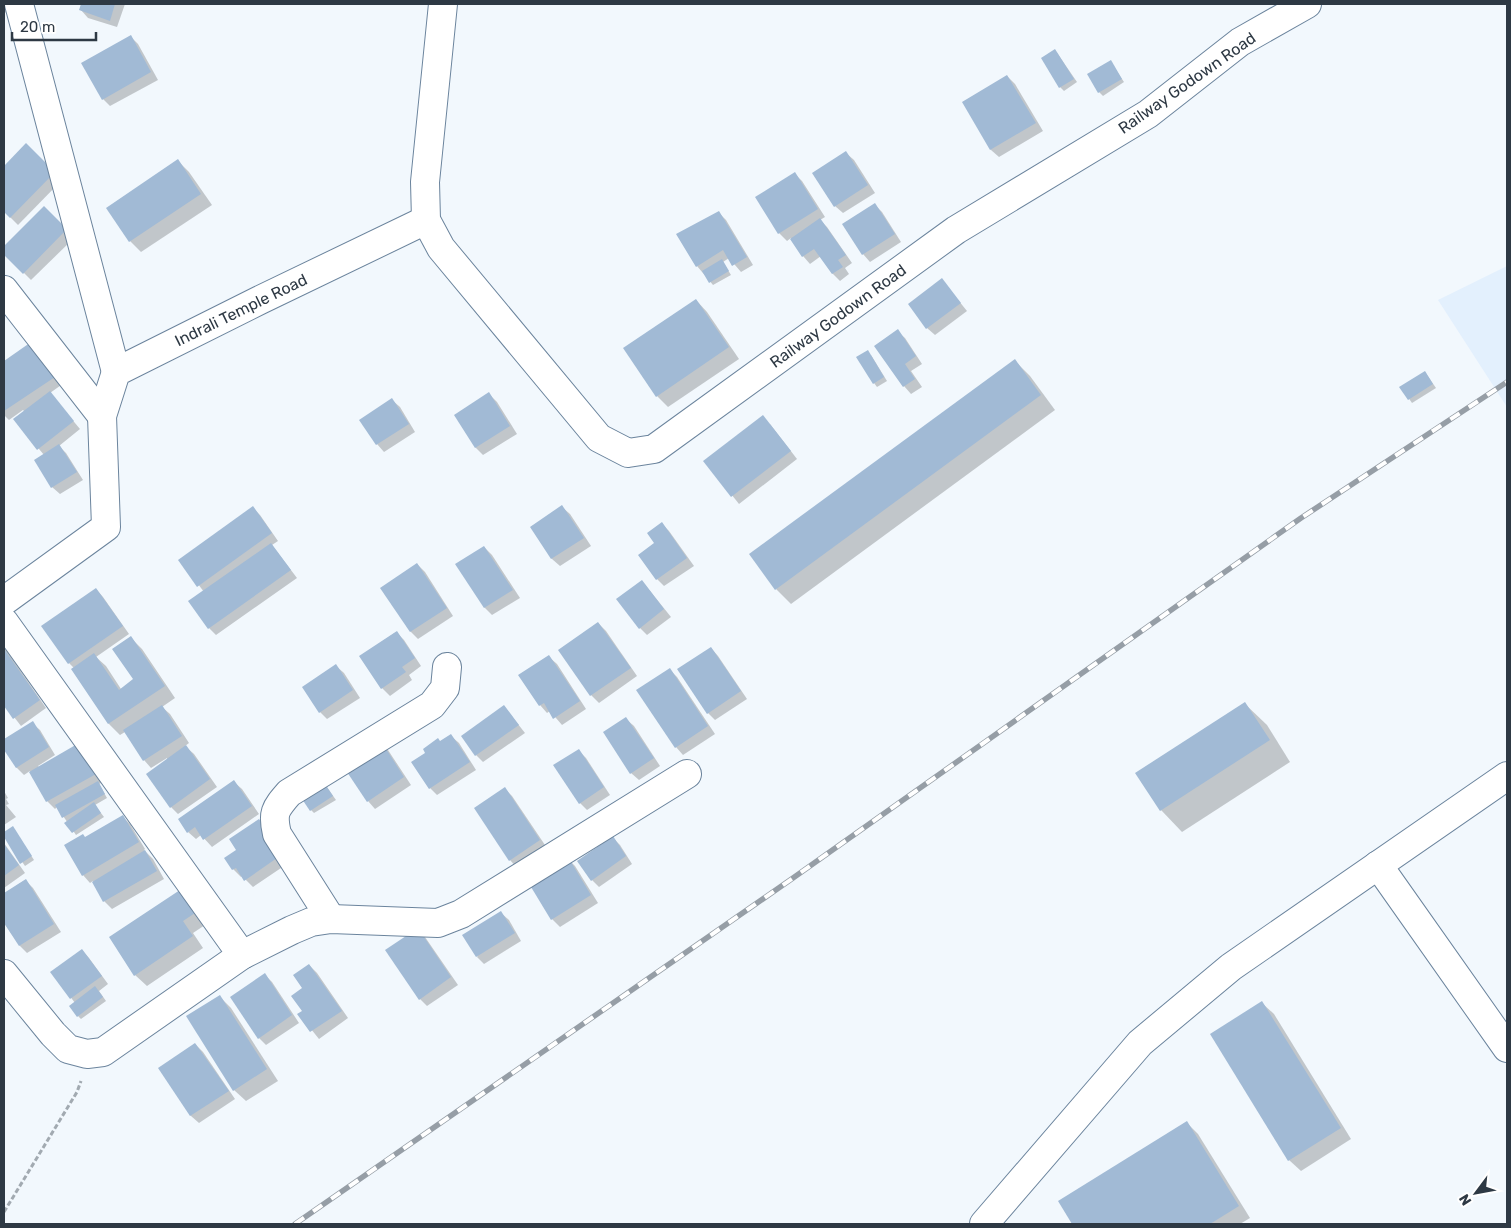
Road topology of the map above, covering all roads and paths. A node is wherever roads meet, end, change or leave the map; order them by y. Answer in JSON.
{"nodes":[{"id":1,"x":19,"y":4,"type":"edge"},
{"id":2,"x":443,"y":4,"type":"edge"},
{"id":3,"x":1307,"y":4,"type":"edge"},
{"id":4,"x":426,"y":220,"type":"junction"},
{"id":5,"x":4,"y":290,"type":"edge"},
{"id":6,"x":116,"y":372,"type":"junction"},
{"id":7,"x":102,"y":416,"type":"junction"},
{"id":8,"x":4,"y":601,"type":"edge"},
{"id":9,"x":4,"y":622,"type":"edge"},
{"id":10,"x":447,"y":667,"type":"dead end"},
{"id":11,"x":687,"y":774,"type":"dead end"},
{"id":12,"x":1507,"y":776,"type":"edge"},
{"id":13,"x":1378,"y":865,"type":"junction"},
{"id":14,"x":331,"y":919,"type":"junction"},
{"id":15,"x":242,"y":955,"type":"junction"},
{"id":16,"x":4,"y":974,"type":"edge"},
{"id":17,"x":1507,"y":1048,"type":"edge"},
{"id":18,"x":87,"y":1054,"type":"junction"},
{"id":19,"x":4,"y":1212,"type":"edge"},
{"id":20,"x":984,"y":1224,"type":"edge"}],
"edges":[{"from":1,"to":6,"type":"street"},
{"from":2,"to":4,"type":"street"},
{"from":3,"to":4,"type":"street","name":"Railway Godown Road"},
{"from":4,"to":6,"type":"street","name":"Indrali Temple Road"},
{"from":5,"to":7,"type":"street"},
{"from":6,"to":7,"type":"street"},
{"from":7,"to":8,"type":"street"},
{"from":9,"to":15,"type":"street"},
{"from":10,"to":14,"type":"street"},
{"from":11,"to":14,"type":"street"},
{"from":12,"to":13,"type":"street"},
{"from":13,"to":17,"type":"street"},
{"from":13,"to":20,"type":"street"},
{"from":14,"to":15,"type":"street"},
{"from":15,"to":18,"type":"street"},
{"from":16,"to":18,"type":"street"},
{"from":18,"to":19,"type":"path"}]}
